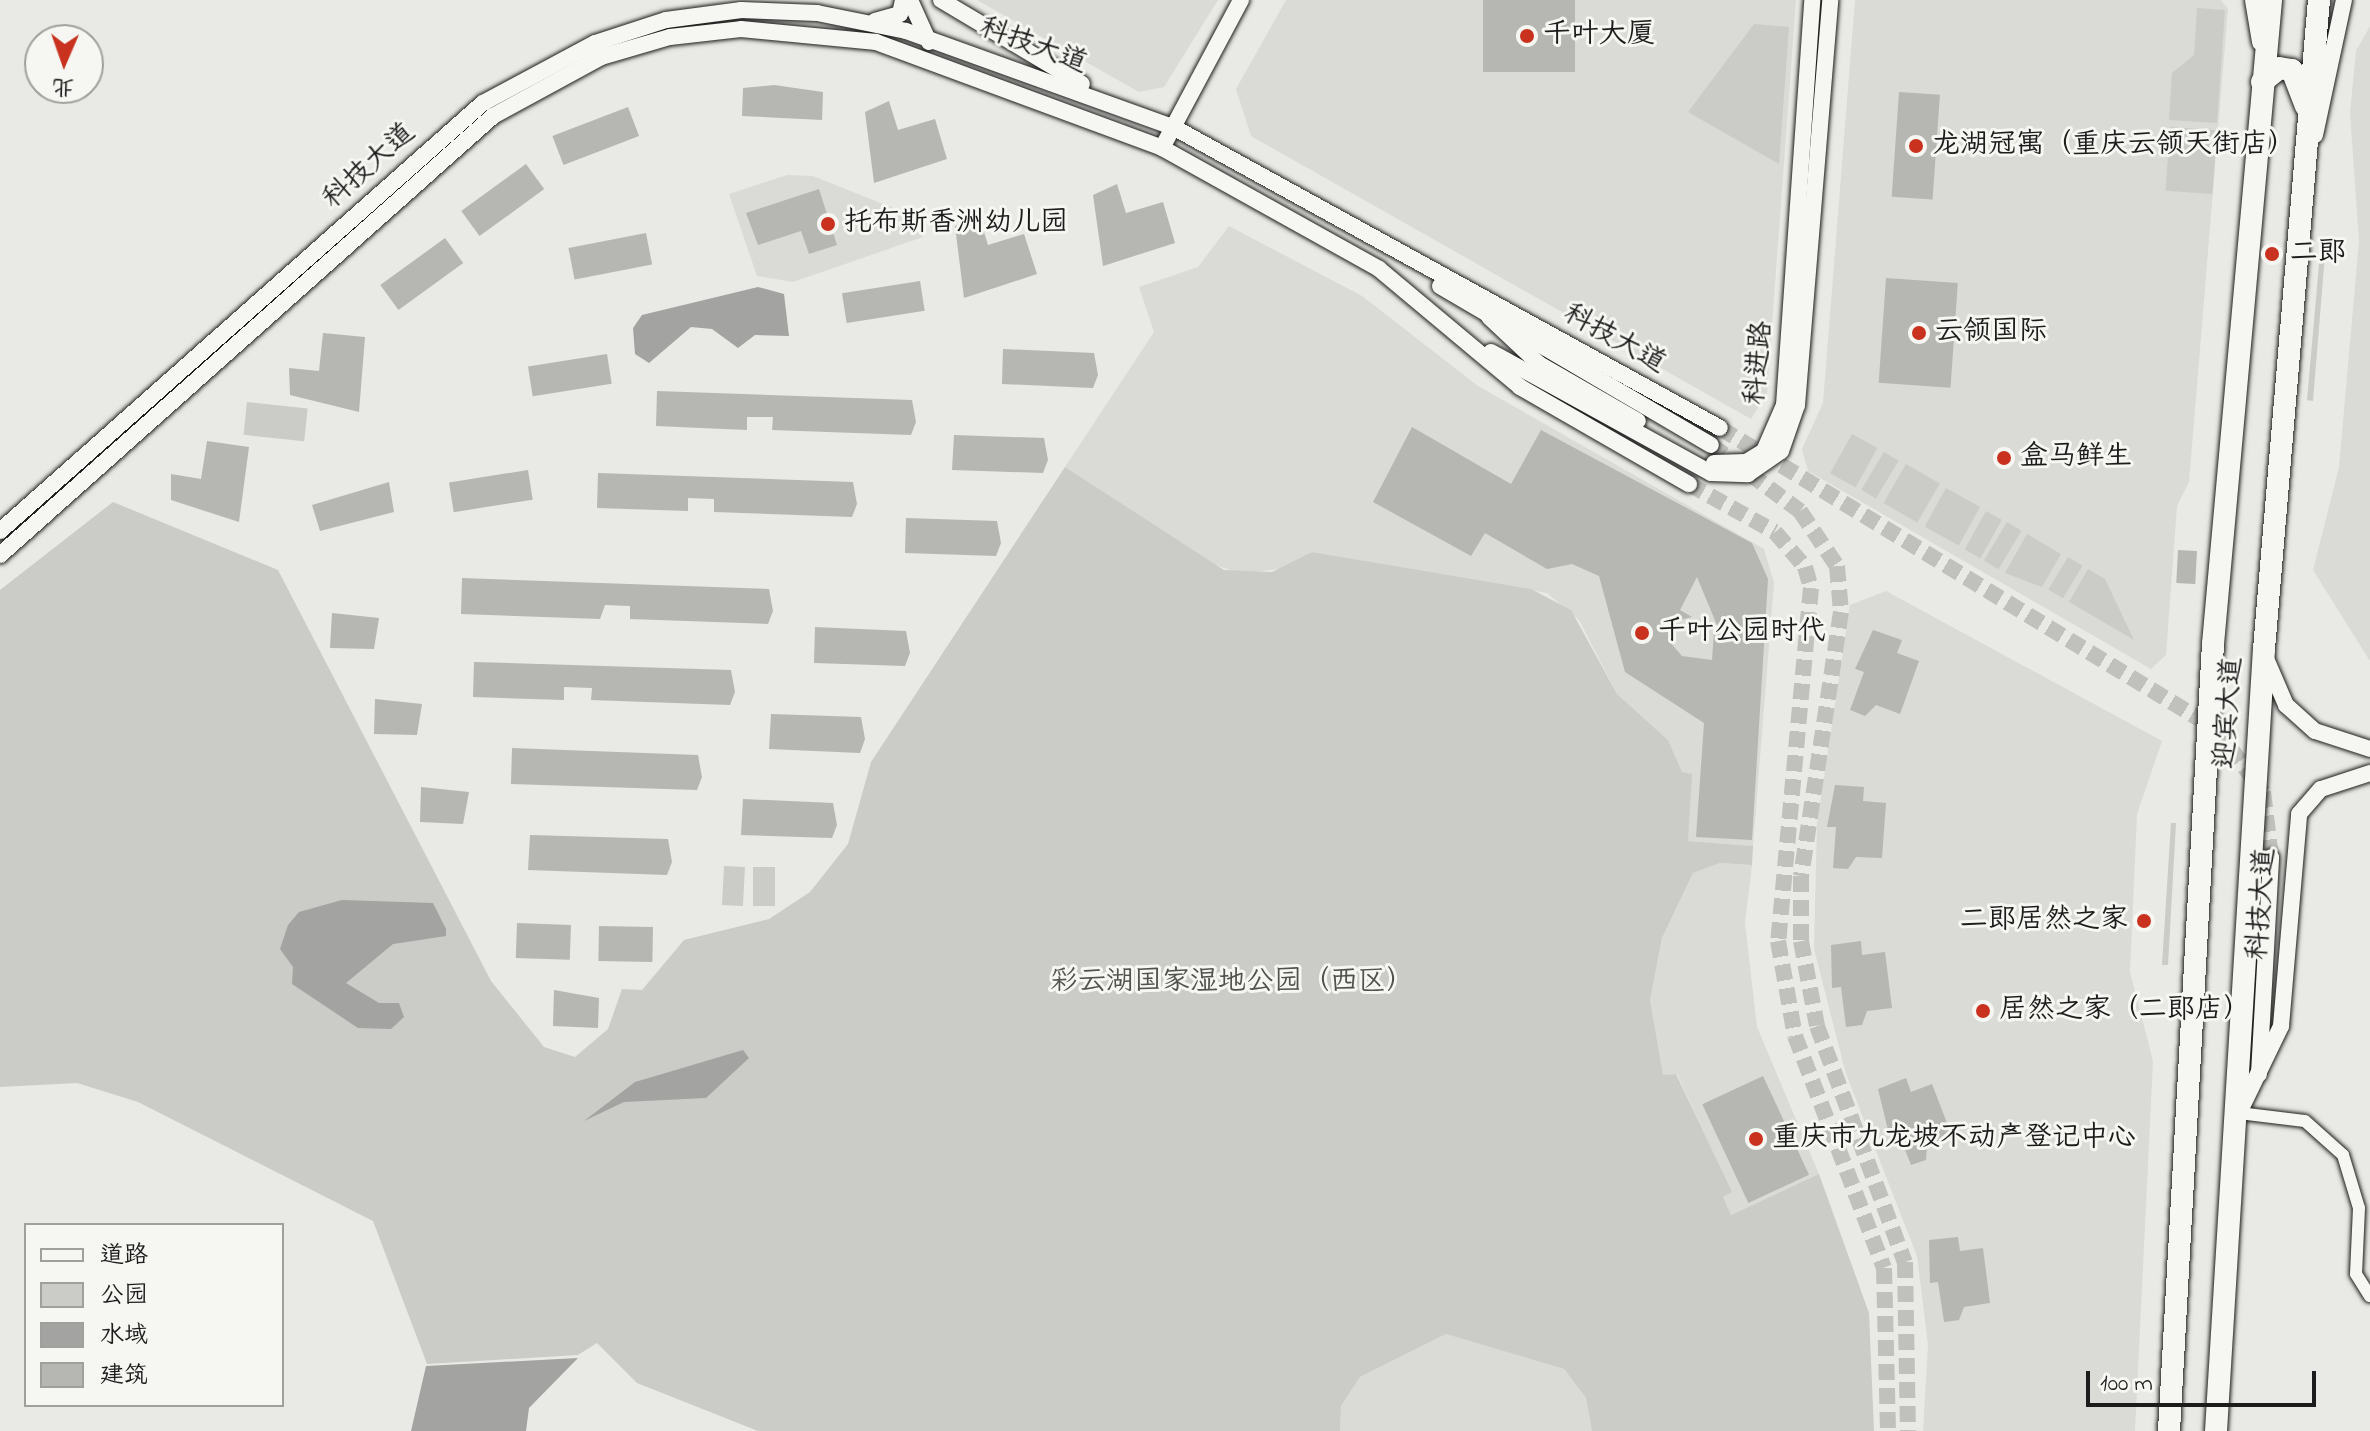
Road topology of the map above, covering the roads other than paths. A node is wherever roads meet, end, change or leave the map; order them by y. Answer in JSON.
{"nodes":[{"id":1,"x":903,"y":0,"type":"edge"},
{"id":2,"x":910,"y":0,"type":"edge"},
{"id":3,"x":941,"y":0,"type":"edge"},
{"id":4,"x":1241,"y":0,"type":"edge"},
{"id":5,"x":1812,"y":0,"type":"edge"},
{"id":6,"x":1830,"y":0,"type":"edge"},
{"id":7,"x":2253,"y":0,"type":"edge"},
{"id":8,"x":2271,"y":0,"type":"edge"},
{"id":9,"x":2319,"y":0,"type":"edge"},
{"id":10,"x":2344,"y":0,"type":"edge"},
{"id":11,"x":863,"y":21,"type":"junction"},
{"id":12,"x":927,"y":37,"type":"junction"},
{"id":13,"x":950,"y":64,"type":"junction"},
{"id":14,"x":2262,"y":82,"type":"junction"},
{"id":15,"x":1118,"y":105,"type":"junction"},
{"id":16,"x":2309,"y":120,"type":"junction"},
{"id":17,"x":1173,"y":127,"type":"junction"},
{"id":18,"x":1162,"y":148,"type":"junction"},
{"id":19,"x":2308,"y":159,"type":"junction"},
{"id":20,"x":1363,"y":236,"type":"junction"},
{"id":21,"x":1489,"y":317,"type":"junction"},
{"id":22,"x":1465,"y":338,"type":"junction"},
{"id":23,"x":1720,"y":428,"type":"tunnel mouth"},
{"id":24,"x":1711,"y":445,"type":"tunnel mouth"},
{"id":25,"x":1689,"y":484,"type":"tunnel mouth"},
{"id":26,"x":0,"y":531,"type":"edge"},
{"id":27,"x":0,"y":555,"type":"edge"},
{"id":28,"x":2264,"y":649,"type":"junction"},
{"id":29,"x":2370,"y":749,"type":"edge"},
{"id":30,"x":2370,"y":773,"type":"edge"},
{"id":31,"x":2271,"y":857,"type":"tunnel mouth"},
{"id":32,"x":2258,"y":1079,"type":"junction"},
{"id":33,"x":2239,"y":1113,"type":"junction"},
{"id":34,"x":2370,"y":1296,"type":"edge"},
{"id":35,"x":2176,"y":1317,"type":"junction"},
{"id":36,"x":2169,"y":1431,"type":"edge"},
{"id":37,"x":2179,"y":1431,"type":"edge"},
{"id":38,"x":2216,"y":1431,"type":"edge"}],
"edges":[{"from":1,"to":11,"type":"main road"},
{"from":2,"to":12,"type":"main road"},
{"from":3,"to":15,"type":"main road"},
{"from":4,"to":17,"type":"main road"},
{"from":5,"to":21,"type":"main road","name":"科进路"},
{"from":6,"to":22,"type":"main road"},
{"from":7,"to":14,"type":"main road"},
{"from":8,"to":14,"type":"highway","name":"迎宾大道"},
{"from":9,"to":16,"type":"highway","name":"迎宾大道"},
{"from":10,"to":19,"type":"main road"},
{"from":11,"to":12,"type":"main road","name":"科技大道"},
{"from":11,"to":26,"type":"main road","name":"科技大道"},
{"from":12,"to":13,"type":"main road"},
{"from":12,"to":15,"type":"main road","name":"科技大道"},
{"from":13,"to":18,"type":"main road","name":"科技大道"},
{"from":13,"to":27,"type":"main road","name":"科技大道"},
{"from":14,"to":16,"type":"highway"},
{"from":14,"to":35,"type":"highway","name":"迎宾大道"},
{"from":15,"to":17,"type":"main road","name":"科技大道"},
{"from":16,"to":19,"type":"highway","name":"迎宾大道"},
{"from":17,"to":18,"type":"main road"},
{"from":17,"to":20,"type":"main road","name":"科技大道"},
{"from":18,"to":22,"type":"main road","name":"科技大道"},
{"from":19,"to":28,"type":"highway","name":"迎宾大道"},
{"from":20,"to":21,"type":"main road"},
{"from":20,"to":23,"type":"main road","name":"科技大道"},
{"from":21,"to":24,"type":"main road"},
{"from":22,"to":25,"type":"main road","name":"科技大道"},
{"from":28,"to":29,"type":"main road"},
{"from":28,"to":33,"type":"highway","name":"迎宾大道"},
{"from":30,"to":32,"type":"main road","name":"科技大道"},
{"from":31,"to":32,"type":"main road","name":"科技大道"},
{"from":32,"to":33,"type":"main road","name":"科技大道"},
{"from":33,"to":34,"type":"street"},
{"from":33,"to":38,"type":"highway","name":"迎宾大道"},
{"from":35,"to":36,"type":"highway","name":"迎宾大道"},
{"from":35,"to":37,"type":"highway"}]}
